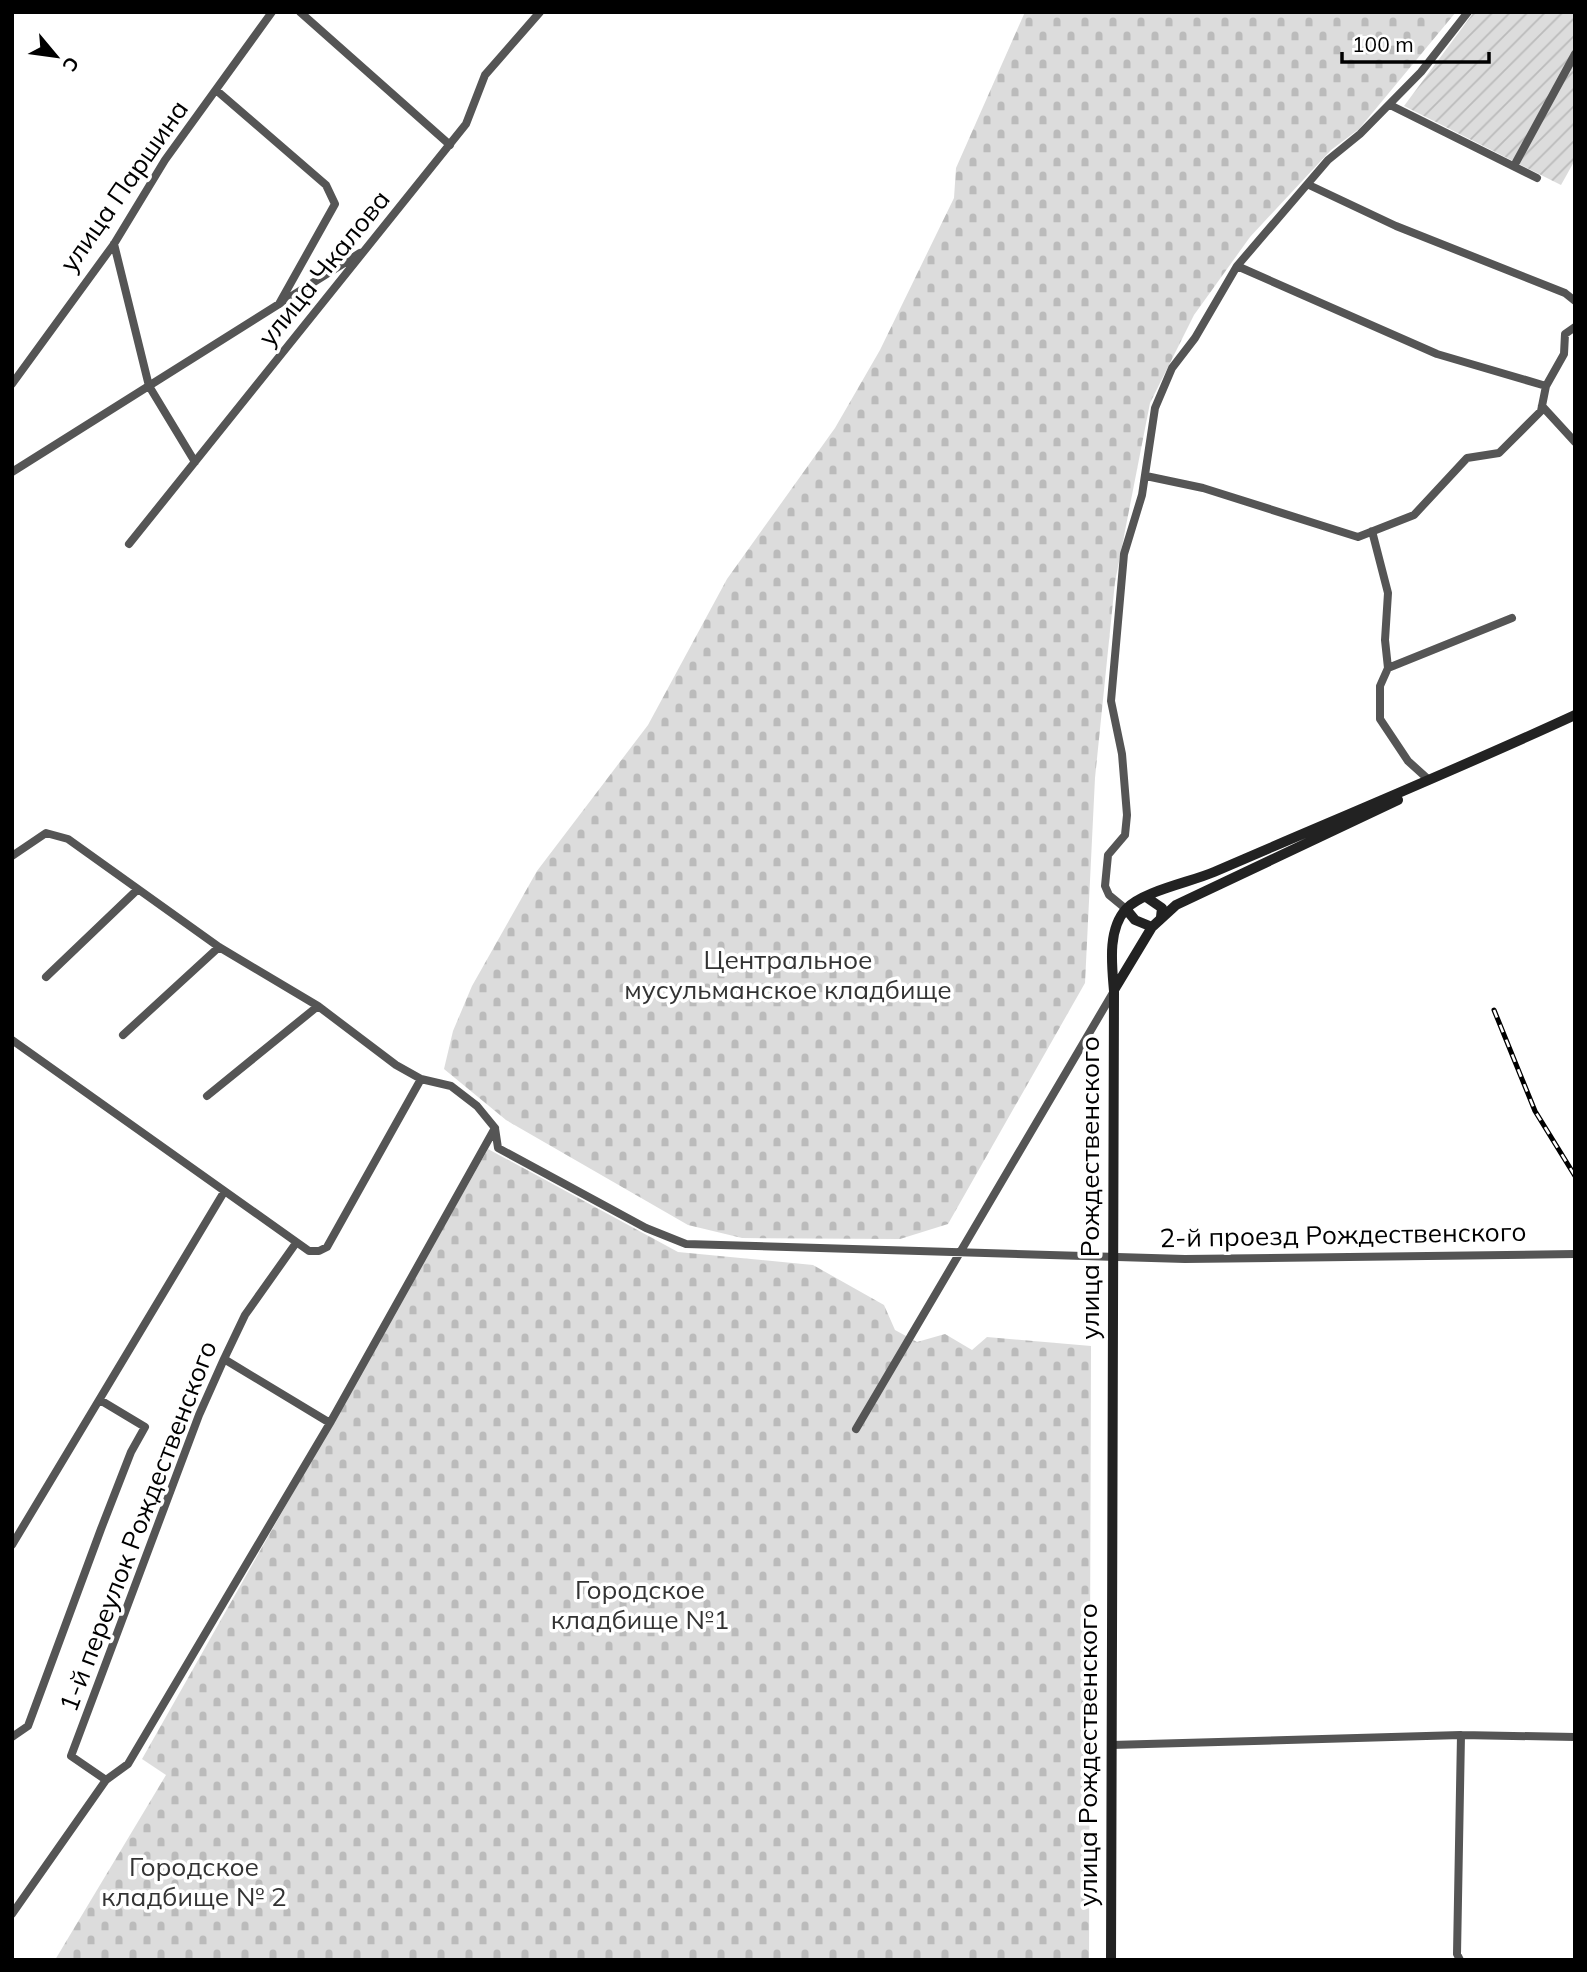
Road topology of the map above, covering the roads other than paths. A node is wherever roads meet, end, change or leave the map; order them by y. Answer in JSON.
{"nodes":[{"id":1,"x":272,"y":12,"type":"edge"},
{"id":2,"x":300,"y":12,"type":"edge"},
{"id":3,"x":540,"y":12,"type":"edge"},
{"id":4,"x":1468,"y":12,"type":"edge"},
{"id":5,"x":1575,"y":54,"type":"edge"},
{"id":6,"x":216,"y":90,"type":"junction"},
{"id":7,"x":1390,"y":105,"type":"junction"},
{"id":8,"x":450,"y":145,"type":"junction"},
{"id":9,"x":1514,"y":166,"type":"junction"},
{"id":10,"x":1537,"y":178,"type":"dead end"},
{"id":11,"x":1309,"y":185,"type":"junction"},
{"id":12,"x":114,"y":244,"type":"junction"},
{"id":13,"x":365,"y":250,"type":"junction"},
{"id":14,"x":1237,"y":266,"type":"junction"},
{"id":15,"x":1575,"y":300,"type":"edge"},
{"id":16,"x":278,"y":305,"type":"junction"},
{"id":17,"x":1575,"y":327,"type":"edge"},
{"id":18,"x":12,"y":384,"type":"edge"},
{"id":19,"x":149,"y":386,"type":"junction"},
{"id":20,"x":1546,"y":386,"type":"junction"},
{"id":21,"x":1542,"y":406,"type":"junction"},
{"id":22,"x":1575,"y":442,"type":"edge"},
{"id":23,"x":195,"y":462,"type":"junction"},
{"id":24,"x":12,"y":472,"type":"edge"},
{"id":25,"x":1146,"y":476,"type":"junction"},
{"id":26,"x":1372,"y":531,"type":"junction"},
{"id":27,"x":129,"y":544,"type":"dead end"},
{"id":28,"x":1513,"y":618,"type":"dead end"},
{"id":29,"x":1388,"y":668,"type":"junction"},
{"id":30,"x":1575,"y":715,"type":"edge"},
{"id":31,"x":1472,"y":762,"type":"junction"},
{"id":32,"x":1429,"y":780,"type":"junction"},
{"id":33,"x":12,"y":856,"type":"edge"},
{"id":34,"x":137,"y":890,"type":"junction"},
{"id":35,"x":1146,"y":897,"type":"junction"},
{"id":36,"x":1126,"y":909,"type":"junction"},
{"id":37,"x":1161,"y":917,"type":"junction"},
{"id":38,"x":1152,"y":927,"type":"junction"},
{"id":39,"x":219,"y":947,"type":"junction"},
{"id":40,"x":46,"y":977,"type":"dead end"},
{"id":41,"x":1114,"y":991,"type":"junction"},
{"id":42,"x":318,"y":1006,"type":"junction"},
{"id":43,"x":123,"y":1035,"type":"dead end"},
{"id":44,"x":12,"y":1040,"type":"edge"},
{"id":45,"x":421,"y":1079,"type":"junction"},
{"id":46,"x":207,"y":1096,"type":"dead end"},
{"id":47,"x":495,"y":1128,"type":"junction"},
{"id":48,"x":224,"y":1192,"type":"junction"},
{"id":49,"x":296,"y":1243,"type":"junction"},
{"id":50,"x":958,"y":1251,"type":"junction"},
{"id":51,"x":1575,"y":1254,"type":"edge"},
{"id":52,"x":1111,"y":1256,"type":"junction"},
{"id":53,"x":223,"y":1359,"type":"junction"},
{"id":54,"x":100,"y":1400,"type":"junction"},
{"id":55,"x":330,"y":1423,"type":"junction"},
{"id":56,"x":856,"y":1429,"type":"dead end"},
{"id":57,"x":12,"y":1545,"type":"edge"},
{"id":58,"x":1461,"y":1735,"type":"junction"},
{"id":59,"x":12,"y":1737,"type":"edge"},
{"id":60,"x":1575,"y":1737,"type":"edge"},
{"id":61,"x":1111,"y":1745,"type":"junction"},
{"id":62,"x":106,"y":1780,"type":"junction"},
{"id":63,"x":12,"y":1914,"type":"edge"},
{"id":64,"x":1111,"y":1960,"type":"edge"},
{"id":65,"x":1460,"y":1960,"type":"edge"}],
"edges":[{"from":1,"to":6,"type":"street","name":"улица Паршина"},
{"from":2,"to":8,"type":"street"},
{"from":3,"to":8,"type":"street","name":"улица Чкалова"},
{"from":4,"to":7,"type":"street"},
{"from":5,"to":9,"type":"street"},
{"from":6,"to":12,"type":"street","name":"улица Паршина"},
{"from":6,"to":16,"type":"street"},
{"from":7,"to":9,"type":"street"},
{"from":7,"to":11,"type":"street"},
{"from":8,"to":13,"type":"street","name":"улица Чкалова"},
{"from":9,"to":10,"type":"street"},
{"from":11,"to":14,"type":"street"},
{"from":11,"to":15,"type":"street"},
{"from":12,"to":18,"type":"street","name":"улица Паршина"},
{"from":12,"to":19,"type":"street"},
{"from":13,"to":16,"type":"street"},
{"from":13,"to":23,"type":"street","name":"улица Чкалова"},
{"from":14,"to":20,"type":"street"},
{"from":14,"to":25,"type":"street"},
{"from":16,"to":19,"type":"street"},
{"from":17,"to":20,"type":"street"},
{"from":19,"to":23,"type":"street"},
{"from":19,"to":24,"type":"street"},
{"from":20,"to":21,"type":"street"},
{"from":21,"to":22,"type":"street"},
{"from":21,"to":26,"type":"street"},
{"from":23,"to":27,"type":"street","name":"улица Чкалова"},
{"from":25,"to":26,"type":"street"},
{"from":25,"to":36,"type":"street"},
{"from":26,"to":29,"type":"street"},
{"from":28,"to":29,"type":"street"},
{"from":29,"to":32,"type":"street"},
{"from":30,"to":31,"type":"main road"},
{"from":31,"to":32,"type":"main road"},
{"from":31,"to":37,"type":"main road"},
{"from":32,"to":35,"type":"main road"},
{"from":33,"to":34,"type":"street"},
{"from":34,"to":39,"type":"street"},
{"from":34,"to":40,"type":"street"},
{"from":35,"to":36,"type":"main road"},
{"from":35,"to":37,"type":"main road"},
{"from":36,"to":38,"type":"main road"},
{"from":36,"to":41,"type":"main road","name":"улица Рождественского"},
{"from":37,"to":38,"type":"main road"},
{"from":38,"to":41,"type":"main road"},
{"from":39,"to":42,"type":"street"},
{"from":39,"to":43,"type":"street"},
{"from":41,"to":50,"type":"street"},
{"from":41,"to":52,"type":"main road","name":"улица Рождественского"},
{"from":42,"to":45,"type":"street"},
{"from":42,"to":46,"type":"street"},
{"from":44,"to":48,"type":"street"},
{"from":45,"to":47,"type":"street"},
{"from":45,"to":49,"type":"street"},
{"from":47,"to":50,"type":"street","name":"2-й проезд Рождественского"},
{"from":47,"to":55,"type":"street"},
{"from":48,"to":49,"type":"street"},
{"from":48,"to":54,"type":"street"},
{"from":49,"to":53,"type":"street","name":"1-й переулок Рождественского"},
{"from":50,"to":52,"type":"street","name":"2-й проезд Рождественского"},
{"from":50,"to":56,"type":"street"},
{"from":51,"to":52,"type":"street","name":"2-й проезд Рождественского"},
{"from":52,"to":61,"type":"main road","name":"улица Рождественского"},
{"from":53,"to":55,"type":"street"},
{"from":53,"to":62,"type":"street","name":"1-й переулок Рождественского"},
{"from":54,"to":57,"type":"street"},
{"from":54,"to":59,"type":"street"},
{"from":55,"to":62,"type":"street"},
{"from":58,"to":60,"type":"street"},
{"from":58,"to":61,"type":"street"},
{"from":58,"to":65,"type":"street"},
{"from":61,"to":64,"type":"main road","name":"улица Рождественского"},
{"from":62,"to":63,"type":"street"}]}
